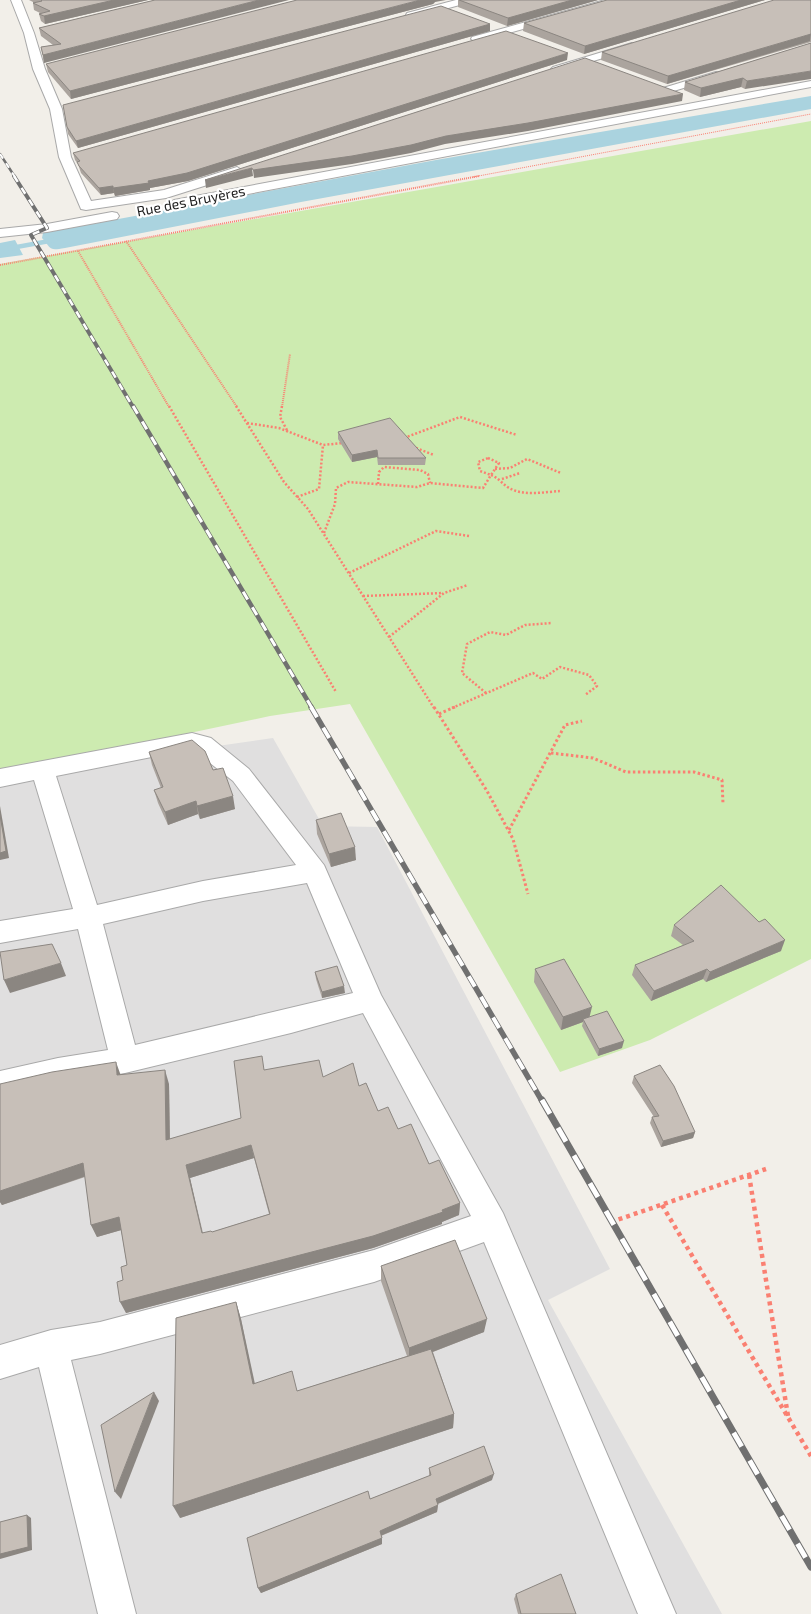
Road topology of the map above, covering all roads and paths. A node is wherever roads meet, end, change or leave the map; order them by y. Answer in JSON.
{"nodes":[{"id":1,"x":423,"y":0,"type":"edge"},
{"id":2,"x":468,"y":0,"type":"edge"},
{"id":3,"x":616,"y":0,"type":"edge"},
{"id":4,"x":20,"y":2,"type":"edge"},
{"id":5,"x":442,"y":7,"type":"junction"},
{"id":6,"x":460,"y":14,"type":"edge"},
{"id":7,"x":403,"y":17,"type":"edge"},
{"id":8,"x":487,"y":24,"type":"edge"},
{"id":9,"x":505,"y":31,"type":"junction"},
{"id":10,"x":522,"y":38,"type":"edge"},
{"id":11,"x":467,"y":42,"type":"edge"},
{"id":12,"x":640,"y":43,"type":"edge"},
{"id":13,"x":566,"y":54,"type":"edge"},
{"id":14,"x":583,"y":60,"type":"junction"},
{"id":15,"x":602,"y":67,"type":"edge"},
{"id":16,"x":545,"y":72,"type":"edge"},
{"id":17,"x":724,"y":73,"type":"edge"},
{"id":18,"x":811,"y":84,"type":"edge"},
{"id":19,"x":700,"y":103,"type":"junction"},
{"id":20,"x":811,"y":114,"type":"edge"},
{"id":21,"x":252,"y":166,"type":"edge"},
{"id":22,"x":0,"y":233,"type":"edge"},
{"id":23,"x":126,"y":241,"type":"junction"},
{"id":24,"x":78,"y":251,"type":"junction"},
{"id":25,"x":0,"y":265,"type":"edge"},
{"id":26,"x":290,"y":354,"type":"dead end"},
{"id":27,"x":247,"y":423,"type":"junction"},
{"id":28,"x":288,"y":432,"type":"junction"},
{"id":29,"x":517,"y":435,"type":"dead end"},
{"id":30,"x":398,"y":439,"type":"edge"},
{"id":31,"x":347,"y":443,"type":"edge"},
{"id":32,"x":412,"y":444,"type":"edge"},
{"id":33,"x":323,"y":445,"type":"junction"},
{"id":34,"x":434,"y":455,"type":"dead end"},
{"id":35,"x":495,"y":469,"type":"junction"},
{"id":36,"x":520,"y":473,"type":"dead end"},
{"id":37,"x":560,"y":473,"type":"dead end"},
{"id":38,"x":492,"y":474,"type":"junction"},
{"id":39,"x":502,"y":479,"type":"junction"},
{"id":40,"x":430,"y":483,"type":"junction"},
{"id":41,"x":378,"y":484,"type":"junction"},
{"id":42,"x":560,"y":491,"type":"dead end"},
{"id":43,"x":297,"y":497,"type":"junction"},
{"id":44,"x":324,"y":534,"type":"junction"},
{"id":45,"x":468,"y":536,"type":"dead end"},
{"id":46,"x":349,"y":573,"type":"junction"},
{"id":47,"x":468,"y":585,"type":"dead end"},
{"id":48,"x":444,"y":593,"type":"junction"},
{"id":49,"x":364,"y":596,"type":"junction"},
{"id":50,"x":552,"y":623,"type":"dead end"},
{"id":51,"x":389,"y":637,"type":"junction"},
{"id":52,"x":336,"y":692,"type":"dead end"},
{"id":53,"x":486,"y":694,"type":"junction"},
{"id":54,"x":586,"y":695,"type":"dead end"},
{"id":55,"x":439,"y":714,"type":"junction"},
{"id":56,"x":582,"y":721,"type":"dead end"},
{"id":57,"x":550,"y":753,"type":"junction"},
{"id":58,"x":42,"y":769,"type":"junction"},
{"id":59,"x":0,"y":778,"type":"edge"},
{"id":60,"x":723,"y":804,"type":"dead end"},
{"id":61,"x":509,"y":830,"type":"junction"},
{"id":62,"x":315,"y":872,"type":"junction"},
{"id":63,"x":528,"y":894,"type":"dead end"},
{"id":64,"x":88,"y":917,"type":"junction"},
{"id":65,"x":0,"y":932,"type":"edge"},
{"id":66,"x":370,"y":1000,"type":"junction"},
{"id":67,"x":125,"y":1060,"type":"junction"},
{"id":68,"x":0,"y":1084,"type":"edge"},
{"id":69,"x":766,"y":1169,"type":"dead end"},
{"id":70,"x":749,"y":1175,"type":"junction"},
{"id":71,"x":662,"y":1204,"type":"junction"},
{"id":72,"x":611,"y":1222,"type":"dead end"},
{"id":73,"x":492,"y":1224,"type":"junction"},
{"id":74,"x":51,"y":1347,"type":"junction"},
{"id":75,"x":0,"y":1362,"type":"edge"},
{"id":76,"x":788,"y":1420,"type":"junction"},
{"id":77,"x":811,"y":1456,"type":"edge"},
{"id":78,"x":117,"y":1614,"type":"edge"},
{"id":79,"x":656,"y":1614,"type":"edge"}],
"edges":[{"from":1,"to":5,"type":"street"},
{"from":2,"to":5,"type":"street"},
{"from":3,"to":9,"type":"street"},
{"from":4,"to":21,"type":"street"},
{"from":5,"to":6,"type":"street"},
{"from":5,"to":7,"type":"street"},
{"from":8,"to":9,"type":"street"},
{"from":9,"to":10,"type":"street"},
{"from":9,"to":11,"type":"street"},
{"from":12,"to":14,"type":"street"},
{"from":13,"to":14,"type":"street"},
{"from":14,"to":15,"type":"street"},
{"from":14,"to":16,"type":"street"},
{"from":17,"to":19,"type":"street"},
{"from":18,"to":19,"type":"street","name":"Rue des Bruyères"},
{"from":19,"to":22,"type":"street","name":"Rue des Bruyères"},
{"from":20,"to":23,"type":"path"},
{"from":23,"to":24,"type":"path"},
{"from":23,"to":27,"type":"path"},
{"from":24,"to":25,"type":"path"},
{"from":24,"to":52,"type":"path"},
{"from":26,"to":28,"type":"path"},
{"from":27,"to":28,"type":"path"},
{"from":27,"to":43,"type":"path"},
{"from":28,"to":33,"type":"path"},
{"from":29,"to":30,"type":"path"},
{"from":31,"to":33,"type":"path"},
{"from":32,"to":34,"type":"path"},
{"from":33,"to":43,"type":"path"},
{"from":35,"to":37,"type":"path"},
{"from":35,"to":38,"type":"path"},
{"from":35,"to":38,"type":"path"},
{"from":36,"to":39,"type":"path"},
{"from":38,"to":39,"type":"path"},
{"from":38,"to":40,"type":"path"},
{"from":39,"to":42,"type":"path"},
{"from":40,"to":41,"type":"path"},
{"from":40,"to":41,"type":"path"},
{"from":41,"to":44,"type":"path"},
{"from":43,"to":44,"type":"path"},
{"from":44,"to":46,"type":"path"},
{"from":45,"to":46,"type":"path"},
{"from":46,"to":49,"type":"path"},
{"from":47,"to":48,"type":"path"},
{"from":48,"to":49,"type":"path"},
{"from":48,"to":51,"type":"path"},
{"from":49,"to":51,"type":"path"},
{"from":50,"to":53,"type":"path"},
{"from":51,"to":55,"type":"path"},
{"from":53,"to":54,"type":"path"},
{"from":53,"to":55,"type":"path"},
{"from":55,"to":61,"type":"path"},
{"from":56,"to":57,"type":"path"},
{"from":57,"to":60,"type":"path"},
{"from":57,"to":61,"type":"path"},
{"from":58,"to":59,"type":"street"},
{"from":58,"to":62,"type":"street"},
{"from":58,"to":64,"type":"street"},
{"from":61,"to":63,"type":"path"},
{"from":62,"to":64,"type":"street"},
{"from":62,"to":66,"type":"street"},
{"from":64,"to":65,"type":"street"},
{"from":64,"to":67,"type":"street"},
{"from":66,"to":67,"type":"street"},
{"from":66,"to":73,"type":"street"},
{"from":67,"to":68,"type":"street"},
{"from":69,"to":70,"type":"path"},
{"from":70,"to":71,"type":"path"},
{"from":70,"to":76,"type":"path"},
{"from":71,"to":72,"type":"path"},
{"from":71,"to":76,"type":"path"},
{"from":73,"to":74,"type":"street"},
{"from":73,"to":79,"type":"street"},
{"from":74,"to":75,"type":"street"},
{"from":74,"to":78,"type":"street"},
{"from":76,"to":77,"type":"path"}]}
